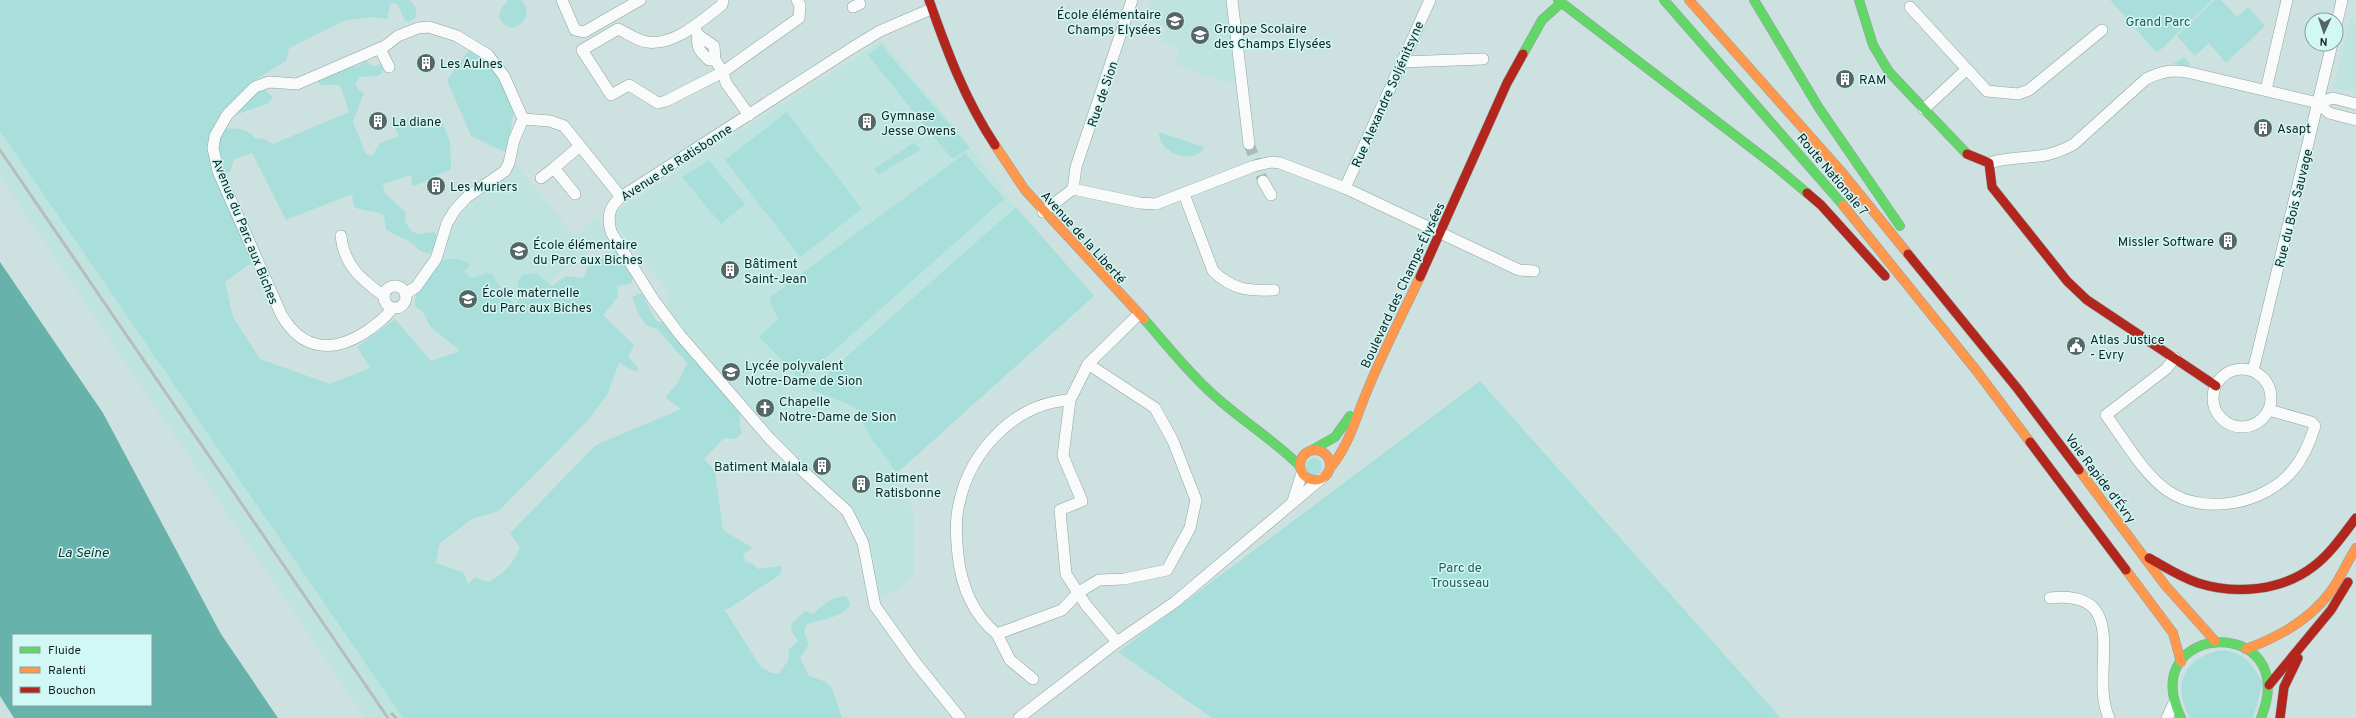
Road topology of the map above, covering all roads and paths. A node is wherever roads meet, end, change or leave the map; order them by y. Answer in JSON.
{"nodes":[{"id":1,"x":562,"y":0,"type":"edge"},
{"id":2,"x":640,"y":0,"type":"edge"},
{"id":3,"x":723,"y":0,"type":"edge"},
{"id":4,"x":797,"y":0,"type":"edge"},
{"id":5,"x":1132,"y":0,"type":"edge"},
{"id":6,"x":1232,"y":0,"type":"edge"},
{"id":7,"x":1430,"y":0,"type":"edge"},
{"id":8,"x":1664,"y":0,"type":"edge"},
{"id":9,"x":1689,"y":0,"type":"edge"},
{"id":10,"x":1754,"y":0,"type":"edge"},
{"id":11,"x":1859,"y":0,"type":"edge"},
{"id":12,"x":2287,"y":0,"type":"edge"},
{"id":13,"x":2342,"y":0,"type":"edge"},
{"id":14,"x":1561,"y":1,"type":"edge"},
{"id":15,"x":930,"y":4,"type":"edge"},
{"id":16,"x":1910,"y":7,"type":"dead end"},
{"id":17,"x":2339,"y":12,"type":"edge"},
{"id":18,"x":1552,"y":26,"type":"dead end"},
{"id":19,"x":696,"y":30,"type":"junction"},
{"id":20,"x":2102,"y":30,"type":"dead end"},
{"id":21,"x":380,"y":49,"type":"junction"},
{"id":22,"x":2330,"y":52,"type":"edge"},
{"id":23,"x":1534,"y":54,"type":"dead end"},
{"id":24,"x":1483,"y":59,"type":"dead end"},
{"id":25,"x":1402,"y":62,"type":"junction"},
{"id":26,"x":389,"y":67,"type":"dead end"},
{"id":27,"x":1967,"y":69,"type":"junction"},
{"id":28,"x":723,"y":72,"type":"junction"},
{"id":29,"x":2266,"y":90,"type":"junction"},
{"id":30,"x":2318,"y":103,"type":"junction"},
{"id":31,"x":2356,"y":104,"type":"edge"},
{"id":32,"x":1924,"y":109,"type":"junction"},
{"id":33,"x":751,"y":113,"type":"junction"},
{"id":34,"x":523,"y":119,"type":"junction"},
{"id":35,"x":2356,"y":120,"type":"edge"},
{"id":36,"x":1249,"y":144,"type":"tunnel mouth"},
{"id":37,"x":580,"y":146,"type":"junction"},
{"id":38,"x":1989,"y":163,"type":"junction"},
{"id":39,"x":554,"y":168,"type":"junction"},
{"id":40,"x":541,"y":178,"type":"dead end"},
{"id":41,"x":1263,"y":181,"type":"tunnel mouth"},
{"id":42,"x":1345,"y":188,"type":"junction"},
{"id":43,"x":1073,"y":189,"type":"junction"},
{"id":44,"x":1460,"y":191,"type":"junction"},
{"id":45,"x":575,"y":194,"type":"dead end"},
{"id":46,"x":1184,"y":194,"type":"junction"},
{"id":47,"x":1271,"y":195,"type":"dead end"},
{"id":48,"x":621,"y":197,"type":"junction"},
{"id":49,"x":1043,"y":212,"type":"junction"},
{"id":50,"x":1904,"y":231,"type":"dead end"},
{"id":51,"x":1440,"y":233,"type":"junction"},
{"id":52,"x":341,"y":236,"type":"dead end"},
{"id":53,"x":1917,"y":249,"type":"dead end"},
{"id":54,"x":1534,"y":271,"type":"dead end"},
{"id":55,"x":1891,"y":282,"type":"dead end"},
{"id":56,"x":1274,"y":290,"type":"dead end"},
{"id":57,"x":405,"y":294,"type":"junction"},
{"id":58,"x":384,"y":296,"type":"junction"},
{"id":59,"x":392,"y":308,"type":"junction"},
{"id":60,"x":1138,"y":315,"type":"junction"},
{"id":61,"x":1926,"y":323,"type":"dead end"},
{"id":62,"x":1969,"y":328,"type":"junction"},
{"id":63,"x":2175,"y":358,"type":"junction"},
{"id":64,"x":1088,"y":364,"type":"junction"},
{"id":65,"x":1976,"y":370,"type":"junction"},
{"id":66,"x":2253,"y":371,"type":"junction"},
{"id":67,"x":2216,"y":386,"type":"junction"},
{"id":68,"x":1367,"y":390,"type":"junction"},
{"id":69,"x":1070,"y":400,"type":"junction"},
{"id":70,"x":2269,"y":410,"type":"junction"},
{"id":71,"x":1280,"y":446,"type":"junction"},
{"id":72,"x":1310,"y":451,"type":"junction"},
{"id":73,"x":1330,"y":468,"type":"junction"},
{"id":74,"x":1301,"y":469,"type":"junction"},
{"id":75,"x":1322,"y":478,"type":"junction"},
{"id":76,"x":1293,"y":501,"type":"junction"},
{"id":77,"x":2356,"y":518,"type":"edge"},
{"id":78,"x":2356,"y":548,"type":"edge"},
{"id":79,"x":2141,"y":553,"type":"junction"},
{"id":80,"x":2356,"y":563,"type":"edge"},
{"id":81,"x":1079,"y":592,"type":"junction"},
{"id":82,"x":2050,"y":598,"type":"dead end"},
{"id":83,"x":2315,"y":632,"type":"junction"},
{"id":84,"x":997,"y":634,"type":"junction"},
{"id":85,"x":2215,"y":641,"type":"junction"},
{"id":86,"x":1117,"y":642,"type":"junction"},
{"id":87,"x":2246,"y":649,"type":"junction"},
{"id":88,"x":2181,"y":662,"type":"junction"},
{"id":89,"x":1033,"y":679,"type":"dead end"},
{"id":90,"x":2269,"y":685,"type":"junction"},
{"id":91,"x":2174,"y":703,"type":"junction"},
{"id":92,"x":960,"y":718,"type":"edge"},
{"id":93,"x":1019,"y":718,"type":"edge"},
{"id":94,"x":2109,"y":718,"type":"edge"},
{"id":95,"x":2167,"y":718,"type":"edge"},
{"id":96,"x":2181,"y":718,"type":"edge"},
{"id":97,"x":2261,"y":718,"type":"edge"},
{"id":98,"x":2280,"y":718,"type":"edge"}],
"edges":[{"from":1,"to":2,"type":"street"},
{"from":3,"to":19,"type":"street"},
{"from":4,"to":28,"type":"street"},
{"from":5,"to":43,"type":"street","name":"Rue de Sion"},
{"from":6,"to":36,"type":"street"},
{"from":7,"to":25,"type":"street","name":"Rue Alexandre Soljénitsyne"},
{"from":8,"to":65,"type":"main road","name":"Route Nationale 7"},
{"from":9,"to":62,"type":"main road","name":"Route Nationale 7"},
{"from":10,"to":50,"type":"main road"},
{"from":11,"to":32,"type":"main road"},
{"from":12,"to":29,"type":"street"},
{"from":13,"to":17,"type":"street"},
{"from":14,"to":18,"type":"main road"},
{"from":14,"to":44,"type":"main road","name":"Boulevard des Champs-Élysées"},
{"from":14,"to":55,"type":"main road"},
{"from":15,"to":33,"type":"street","name":"Avenue de Ratisbonne"},
{"from":15,"to":49,"type":"main road","name":"Avenue de la Liberté"},
{"from":16,"to":27,"type":"street"},
{"from":19,"to":28,"type":"street"},
{"from":19,"to":28,"type":"street"},
{"from":20,"to":27,"type":"street"},
{"from":21,"to":26,"type":"street"},
{"from":21,"to":34,"type":"street","name":"Avenue du Parc aux Biches"},
{"from":21,"to":59,"type":"street","name":"Avenue du Parc aux Biches"},
{"from":22,"to":30,"type":"street","name":"Rue du Bois Sauvage"},
{"from":23,"to":44,"type":"main road","name":"Boulevard des Champs-Élysées"},
{"from":24,"to":25,"type":"street"},
{"from":25,"to":42,"type":"street","name":"Rue Alexandre Soljénitsyne"},
{"from":27,"to":32,"type":"street"},
{"from":28,"to":33,"type":"street"},
{"from":29,"to":30,"type":"street"},
{"from":29,"to":38,"type":"street"},
{"from":30,"to":31,"type":"street"},
{"from":30,"to":35,"type":"street"},
{"from":30,"to":66,"type":"street","name":"Rue du Bois Sauvage"},
{"from":32,"to":38,"type":"main road"},
{"from":33,"to":48,"type":"street","name":"Avenue de Ratisbonne"},
{"from":34,"to":37,"type":"street"},
{"from":34,"to":57,"type":"street","name":"Avenue du Parc aux Biches"},
{"from":37,"to":39,"type":"street"},
{"from":37,"to":48,"type":"street"},
{"from":38,"to":63,"type":"main road"},
{"from":39,"to":40,"type":"street"},
{"from":39,"to":45,"type":"street"},
{"from":41,"to":47,"type":"street"},
{"from":42,"to":46,"type":"street"},
{"from":42,"to":51,"type":"street"},
{"from":43,"to":46,"type":"street"},
{"from":43,"to":49,"type":"street"},
{"from":44,"to":51,"type":"main road","name":"Boulevard des Champs-Élysées"},
{"from":46,"to":56,"type":"street"},
{"from":48,"to":92,"type":"street","name":"Avenue de Ratisbonne"},
{"from":49,"to":60,"type":"main road","name":"Avenue de la Liberté"},
{"from":51,"to":54,"type":"street"},
{"from":51,"to":68,"type":"main road","name":"Boulevard des Champs-Élysées"},
{"from":52,"to":58,"type":"street"},
{"from":53,"to":62,"type":"main road"},
{"from":57,"to":58,"type":"street"},
{"from":57,"to":59,"type":"street","name":"Avenue du Parc aux Biches"},
{"from":58,"to":59,"type":"street"},
{"from":60,"to":64,"type":"street"},
{"from":60,"to":71,"type":"main road","name":"Avenue de la Liberté"},
{"from":61,"to":65,"type":"main road"},
{"from":62,"to":79,"type":"main road","name":"Voie Rapide d'Évry"},
{"from":63,"to":67,"type":"main road"},
{"from":63,"to":70,"type":"street"},
{"from":64,"to":69,"type":"street"},
{"from":64,"to":81,"type":"street"},
{"from":65,"to":88,"type":"main road"},
{"from":66,"to":67,"type":"street"},
{"from":66,"to":70,"type":"street"},
{"from":67,"to":70,"type":"street"},
{"from":68,"to":72,"type":"main road","name":"Boulevard des Champs-Élysées"},
{"from":68,"to":73,"type":"main road","name":"Boulevard des Champs-Élysées"},
{"from":69,"to":81,"type":"street"},
{"from":69,"to":84,"type":"street"},
{"from":71,"to":72,"type":"main road","name":"Avenue de la Liberté"},
{"from":71,"to":74,"type":"main road","name":"Avenue de la Liberté"},
{"from":72,"to":73,"type":"main road"},
{"from":72,"to":74,"type":"main road"},
{"from":73,"to":75,"type":"main road"},
{"from":74,"to":75,"type":"main road"},
{"from":74,"to":76,"type":"street"},
{"from":75,"to":76,"type":"street"},
{"from":76,"to":86,"type":"street"},
{"from":77,"to":79,"type":"main road"},
{"from":78,"to":87,"type":"main road"},
{"from":79,"to":85,"type":"main road","name":"Voie Rapide d'Évry"},
{"from":80,"to":83,"type":"main road"},
{"from":81,"to":84,"type":"street"},
{"from":81,"to":86,"type":"street"},
{"from":82,"to":94,"type":"street"},
{"from":83,"to":90,"type":"main road"},
{"from":83,"to":98,"type":"main road"},
{"from":84,"to":89,"type":"street"},
{"from":85,"to":87,"type":"main road"},
{"from":85,"to":88,"type":"main road"},
{"from":86,"to":93,"type":"street"},
{"from":87,"to":90,"type":"main road"},
{"from":88,"to":91,"type":"main road"},
{"from":90,"to":97,"type":"main road"},
{"from":91,"to":95,"type":"street"},
{"from":91,"to":96,"type":"main road"}]}
